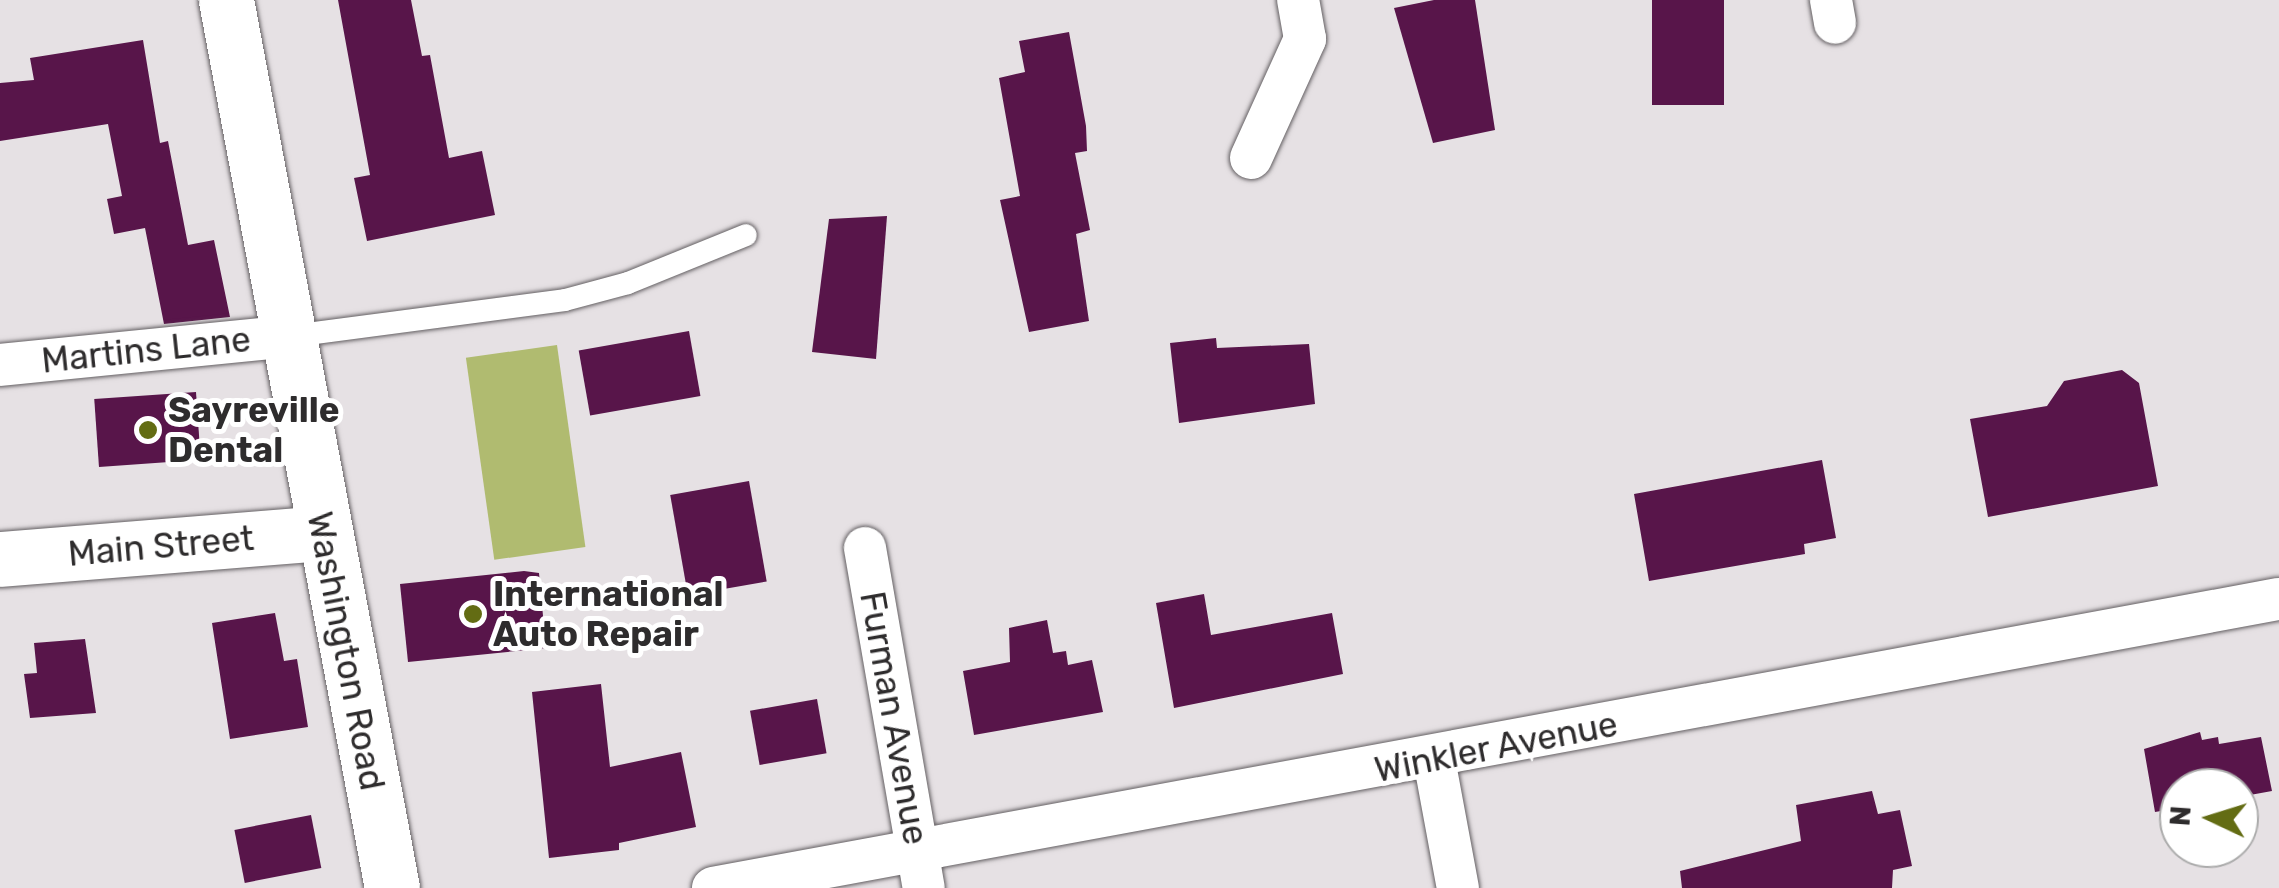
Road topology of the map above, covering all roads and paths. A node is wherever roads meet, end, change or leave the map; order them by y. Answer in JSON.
{"nodes":[{"id":1,"x":226,"y":0,"type":"edge"},
{"id":2,"x":1298,"y":0,"type":"edge"},
{"id":3,"x":1251,"y":158,"type":"dead end"},
{"id":4,"x":746,"y":234,"type":"dead end"},
{"id":5,"x":292,"y":336,"type":"junction"},
{"id":6,"x":0,"y":365,"type":"edge"},
{"id":7,"x":322,"y":533,"type":"junction"},
{"id":8,"x":866,"y":548,"type":"dead end"},
{"id":9,"x":0,"y":559,"type":"edge"},
{"id":10,"x":2279,"y":599,"type":"edge"},
{"id":11,"x":1434,"y":759,"type":"junction"},
{"id":12,"x":921,"y":871,"type":"edge"},
{"id":13,"x":392,"y":888,"type":"edge"},
{"id":14,"x":712,"y":888,"type":"edge"},
{"id":15,"x":1458,"y":888,"type":"edge"}],
"edges":[{"from":1,"to":5,"type":"main road","name":"Washington Road"},
{"from":2,"to":3,"type":"street"},
{"from":4,"to":5,"type":"lane"},
{"from":5,"to":6,"type":"street","name":"Martins Lane"},
{"from":5,"to":7,"type":"main road","name":"Washington Road"},
{"from":7,"to":9,"type":"main road","name":"Main Street"},
{"from":7,"to":13,"type":"main road","name":"Washington Road"},
{"from":8,"to":12,"type":"street","name":"Furman Avenue"},
{"from":10,"to":11,"type":"street","name":"Winkler Avenue"},
{"from":11,"to":12,"type":"street","name":"Winkler Avenue"},
{"from":11,"to":15,"type":"street"},
{"from":12,"to":14,"type":"street","name":"Winkler Avenue"}]}
